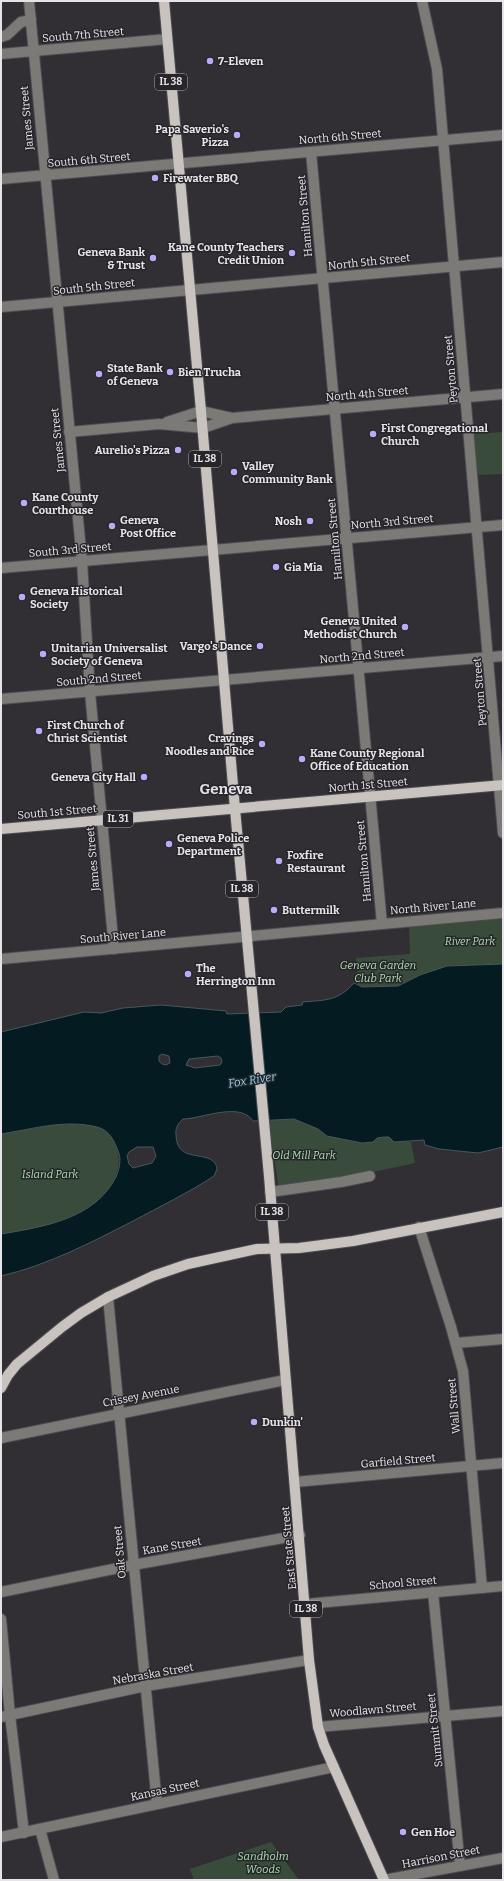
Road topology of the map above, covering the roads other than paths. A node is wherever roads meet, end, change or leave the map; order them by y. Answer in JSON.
{"nodes":[{"id":1,"x":29,"y":1,"type":"edge"},
{"id":2,"x":164,"y":1,"type":"edge"},
{"id":3,"x":422,"y":1,"type":"edge"},
{"id":4,"x":31,"y":20,"type":"junction"},
{"id":5,"x":1,"y":37,"type":"edge"},
{"id":6,"x":167,"y":39,"type":"junction"},
{"id":7,"x":34,"y":52,"type":"junction"},
{"id":8,"x":1,"y":54,"type":"edge"},
{"id":9,"x":503,"y":135,"type":"edge"},
{"id":10,"x":443,"y":140,"type":"junction"},
{"id":11,"x":311,"y":152,"type":"junction"},
{"id":12,"x":179,"y":164,"type":"junction"},
{"id":13,"x":45,"y":176,"type":"junction"},
{"id":14,"x":1,"y":179,"type":"edge"},
{"id":15,"x":503,"y":262,"type":"edge"},
{"id":16,"x":454,"y":266,"type":"junction"},
{"id":17,"x":323,"y":279,"type":"junction"},
{"id":18,"x":190,"y":289,"type":"junction"},
{"id":19,"x":56,"y":303,"type":"junction"},
{"id":20,"x":1,"y":307,"type":"edge"},
{"id":21,"x":503,"y":394,"type":"edge"},
{"id":22,"x":466,"y":397,"type":"junction"},
{"id":23,"x":335,"y":408,"type":"junction"},
{"id":24,"x":201,"y":411,"type":"junction"},
{"id":25,"x":232,"y":418,"type":"junction"},
{"id":26,"x":159,"y":424,"type":"junction"},
{"id":27,"x":203,"y":428,"type":"junction"},
{"id":28,"x":69,"y":432,"type":"junction"},
{"id":29,"x":503,"y":525,"type":"edge"},
{"id":30,"x":477,"y":527,"type":"junction"},
{"id":31,"x":347,"y":538,"type":"junction"},
{"id":32,"x":212,"y":549,"type":"junction"},
{"id":33,"x":82,"y":561,"type":"junction"},
{"id":34,"x":1,"y":568,"type":"edge"},
{"id":35,"x":503,"y":656,"type":"edge"},
{"id":36,"x":489,"y":657,"type":"junction"},
{"id":37,"x":358,"y":669,"type":"junction"},
{"id":38,"x":224,"y":680,"type":"junction"},
{"id":39,"x":90,"y":692,"type":"junction"},
{"id":40,"x":1,"y":699,"type":"edge"},
{"id":41,"x":502,"y":785,"type":"edge"},
{"id":42,"x":370,"y":797,"type":"junction"},
{"id":43,"x":235,"y":808,"type":"junction"},
{"id":44,"x":102,"y":821,"type":"junction"},
{"id":45,"x":1,"y":829,"type":"edge"},
{"id":46,"x":503,"y":833,"type":"edge"},
{"id":47,"x":503,"y":913,"type":"edge"},
{"id":48,"x":382,"y":924,"type":"junction"},
{"id":49,"x":246,"y":937,"type":"junction"},
{"id":50,"x":114,"y":949,"type":"junction"},
{"id":51,"x":1,"y":958,"type":"edge"},
{"id":52,"x":370,"y":1176,"type":"dead end"},
{"id":53,"x":270,"y":1192,"type":"junction"},
{"id":54,"x":503,"y":1212,"type":"edge"},
{"id":55,"x":419,"y":1227,"type":"junction"},
{"id":56,"x":275,"y":1249,"type":"junction"},
{"id":57,"x":108,"y":1297,"type":"junction"},
{"id":58,"x":503,"y":1338,"type":"edge"},
{"id":59,"x":456,"y":1343,"type":"junction"},
{"id":60,"x":4,"y":1378,"type":"edge"},
{"id":61,"x":286,"y":1380,"type":"junction"},
{"id":62,"x":1,"y":1388,"type":"edge"},
{"id":63,"x":119,"y":1412,"type":"junction"},
{"id":64,"x":1,"y":1438,"type":"edge"},
{"id":65,"x":503,"y":1464,"type":"edge"},
{"id":66,"x":471,"y":1466,"type":"junction"},
{"id":67,"x":295,"y":1482,"type":"junction"},
{"id":68,"x":300,"y":1535,"type":"junction"},
{"id":69,"x":133,"y":1565,"type":"junction"},
{"id":70,"x":503,"y":1586,"type":"edge"},
{"id":71,"x":482,"y":1588,"type":"junction"},
{"id":72,"x":1,"y":1592,"type":"edge"},
{"id":73,"x":433,"y":1592,"type":"junction"},
{"id":74,"x":306,"y":1604,"type":"junction"},
{"id":75,"x":1,"y":1619,"type":"edge"},
{"id":76,"x":309,"y":1660,"type":"junction"},
{"id":77,"x":146,"y":1686,"type":"junction"},
{"id":78,"x":503,"y":1710,"type":"edge"},
{"id":79,"x":5,"y":1716,"type":"edge"},
{"id":80,"x":445,"y":1716,"type":"junction"},
{"id":81,"x":318,"y":1727,"type":"junction"},
{"id":82,"x":334,"y":1767,"type":"junction"},
{"id":83,"x":157,"y":1804,"type":"junction"},
{"id":84,"x":40,"y":1829,"type":"junction"},
{"id":85,"x":24,"y":1833,"type":"junction"},
{"id":86,"x":1,"y":1838,"type":"edge"},
{"id":87,"x":503,"y":1858,"type":"edge"},
{"id":88,"x":460,"y":1866,"type":"junction"},
{"id":89,"x":54,"y":1880,"type":"edge"},
{"id":90,"x":384,"y":1880,"type":"edge"}],
"edges":[{"from":1,"to":4,"type":"street","name":"James Street"},
{"from":2,"to":6,"type":"main road","number":"IL 38"},
{"from":3,"to":10,"type":"street","name":"Peyton Street"},
{"from":4,"to":5,"type":"street"},
{"from":4,"to":7,"type":"street","name":"James Street"},
{"from":6,"to":7,"type":"street","name":"South 7th Street"},
{"from":6,"to":12,"type":"main road","number":"IL 38"},
{"from":7,"to":8,"type":"street","name":"South 7th Street"},
{"from":7,"to":13,"type":"street","name":"James Street"},
{"from":9,"to":10,"type":"street","name":"North 6th Street"},
{"from":10,"to":11,"type":"street","name":"North 6th Street"},
{"from":10,"to":16,"type":"street","name":"Peyton Street"},
{"from":11,"to":12,"type":"street","name":"North 6th Street"},
{"from":11,"to":17,"type":"street","name":"Hamilton Street"},
{"from":12,"to":13,"type":"street","name":"South 6th Street"},
{"from":12,"to":18,"type":"main road","number":"IL 38"},
{"from":13,"to":14,"type":"street","name":"South 6th Street"},
{"from":13,"to":19,"type":"street","name":"James Street"},
{"from":15,"to":16,"type":"street","name":"North 5th Street"},
{"from":16,"to":17,"type":"street","name":"North 5th Street"},
{"from":16,"to":22,"type":"street","name":"Peyton Street"},
{"from":17,"to":18,"type":"street","name":"North 5th Street"},
{"from":17,"to":23,"type":"street","name":"Hamilton Street"},
{"from":18,"to":19,"type":"street","name":"South 5th Street"},
{"from":18,"to":24,"type":"main road","number":"IL 38"},
{"from":19,"to":20,"type":"street","name":"South 5th Street"},
{"from":19,"to":28,"type":"street","name":"James Street"},
{"from":21,"to":22,"type":"street","name":"North 4th Street"},
{"from":22,"to":23,"type":"street","name":"North 4th Street"},
{"from":22,"to":30,"type":"street","name":"Peyton Street"},
{"from":23,"to":25,"type":"street","name":"North 4th Street"},
{"from":23,"to":31,"type":"street","name":"Hamilton Street"},
{"from":24,"to":25,"type":"street","name":"North 4th Street"},
{"from":24,"to":26,"type":"street"},
{"from":24,"to":27,"type":"main road","number":"IL 38"},
{"from":25,"to":27,"type":"street","name":"North 4th Street"},
{"from":26,"to":27,"type":"street"},
{"from":26,"to":28,"type":"street"},
{"from":27,"to":32,"type":"main road","number":"IL 38"},
{"from":28,"to":33,"type":"street","name":"James Street"},
{"from":29,"to":30,"type":"street","name":"North 3rd Street"},
{"from":30,"to":31,"type":"street","name":"North 3rd Street"},
{"from":30,"to":36,"type":"street","name":"Peyton Street"},
{"from":31,"to":32,"type":"street","name":"North 3rd Street"},
{"from":31,"to":37,"type":"street","name":"Hamilton Street"},
{"from":32,"to":33,"type":"street","name":"South 3rd Street"},
{"from":32,"to":38,"type":"main road","number":"IL 38"},
{"from":33,"to":34,"type":"street","name":"South 3rd Street"},
{"from":33,"to":39,"type":"street","name":"James Street"},
{"from":35,"to":36,"type":"street","name":"North 2nd Street"},
{"from":36,"to":37,"type":"street","name":"North 2nd Street"},
{"from":36,"to":41,"type":"street","name":"Peyton Street"},
{"from":37,"to":38,"type":"street","name":"North 2nd Street"},
{"from":37,"to":42,"type":"street","name":"Hamilton Street"},
{"from":38,"to":39,"type":"street","name":"South 2nd Street"},
{"from":38,"to":43,"type":"main road","number":"IL 38"},
{"from":39,"to":40,"type":"street","name":"South 2nd Street"},
{"from":39,"to":44,"type":"street","name":"James Street"},
{"from":41,"to":42,"type":"main road","name":"North 1st Street","number":"IL 31"},
{"from":41,"to":46,"type":"street","name":"Peyton Street"},
{"from":42,"to":43,"type":"main road","name":"North 1st Street","number":"IL 31"},
{"from":42,"to":48,"type":"street","name":"Hamilton Street"},
{"from":43,"to":44,"type":"main road","name":"South 1st Street","number":"IL 31"},
{"from":43,"to":49,"type":"main road","number":"IL 38"},
{"from":44,"to":45,"type":"main road","name":"South 1st Street","number":"IL 31"},
{"from":44,"to":50,"type":"street","name":"James Street"},
{"from":47,"to":48,"type":"street","name":"North River Lane"},
{"from":48,"to":49,"type":"street","name":"North River Lane"},
{"from":49,"to":50,"type":"street","name":"South River Lane"},
{"from":49,"to":53,"type":"main road","number":"IL 38"},
{"from":50,"to":51,"type":"street","name":"South River Lane"},
{"from":52,"to":53,"type":"street"},
{"from":53,"to":56,"type":"main road","number":"IL 38"},
{"from":54,"to":55,"type":"main road"},
{"from":55,"to":56,"type":"main road"},
{"from":55,"to":59,"type":"street","name":"Wall Street"},
{"from":56,"to":57,"type":"main road"},
{"from":56,"to":61,"type":"main road","name":"East State Street","number":"IL 38"},
{"from":57,"to":60,"type":"main road"},
{"from":57,"to":63,"type":"street","name":"Oak Street"},
{"from":58,"to":59,"type":"street"},
{"from":59,"to":66,"type":"street","name":"Wall Street"},
{"from":60,"to":62,"type":"main road"},
{"from":61,"to":63,"type":"street","name":"Crissey Avenue"},
{"from":61,"to":67,"type":"main road","name":"East State Street","number":"IL 38"},
{"from":63,"to":64,"type":"street","name":"Crissey Avenue"},
{"from":63,"to":69,"type":"street","name":"Oak Street"},
{"from":65,"to":66,"type":"street","name":"Garfield Street"},
{"from":66,"to":67,"type":"street","name":"Garfield Street"},
{"from":66,"to":71,"type":"street","name":"Wall Street"},
{"from":67,"to":68,"type":"main road","name":"East State Street","number":"IL 38"},
{"from":68,"to":69,"type":"street","name":"Kane Street"},
{"from":68,"to":74,"type":"main road","name":"East State Street","number":"IL 38"},
{"from":69,"to":72,"type":"street","name":"Kane Street"},
{"from":69,"to":77,"type":"street","name":"Oak Street"},
{"from":70,"to":71,"type":"street","name":"School Street"},
{"from":71,"to":73,"type":"street","name":"School Street"},
{"from":73,"to":74,"type":"street","name":"School Street"},
{"from":73,"to":80,"type":"street","name":"Summit Street"},
{"from":74,"to":76,"type":"main road","name":"East State Street","number":"IL 38"},
{"from":75,"to":79,"type":"street"},
{"from":76,"to":77,"type":"street","name":"Nebraska Street"},
{"from":76,"to":81,"type":"main road","name":"East State Street","number":"IL 38"},
{"from":77,"to":79,"type":"street","name":"Nebraska Street"},
{"from":77,"to":83,"type":"street","name":"Oak Street"},
{"from":78,"to":80,"type":"street","name":"Woodlawn Street"},
{"from":79,"to":85,"type":"street"},
{"from":80,"to":81,"type":"street","name":"Woodlawn Street"},
{"from":80,"to":88,"type":"street","name":"Summit Street"},
{"from":81,"to":82,"type":"main road","name":"East State Street","number":"IL 38"},
{"from":82,"to":83,"type":"street","name":"Kansas Street"},
{"from":82,"to":90,"type":"main road","name":"East State Street","number":"IL 38"},
{"from":83,"to":84,"type":"street","name":"Kansas Street"},
{"from":84,"to":85,"type":"street","name":"Kansas Street"},
{"from":84,"to":89,"type":"street"},
{"from":85,"to":86,"type":"street","name":"Kansas Street"},
{"from":87,"to":88,"type":"street","name":"Harrison Street"},
{"from":88,"to":90,"type":"street","name":"Harrison Street"}]}
